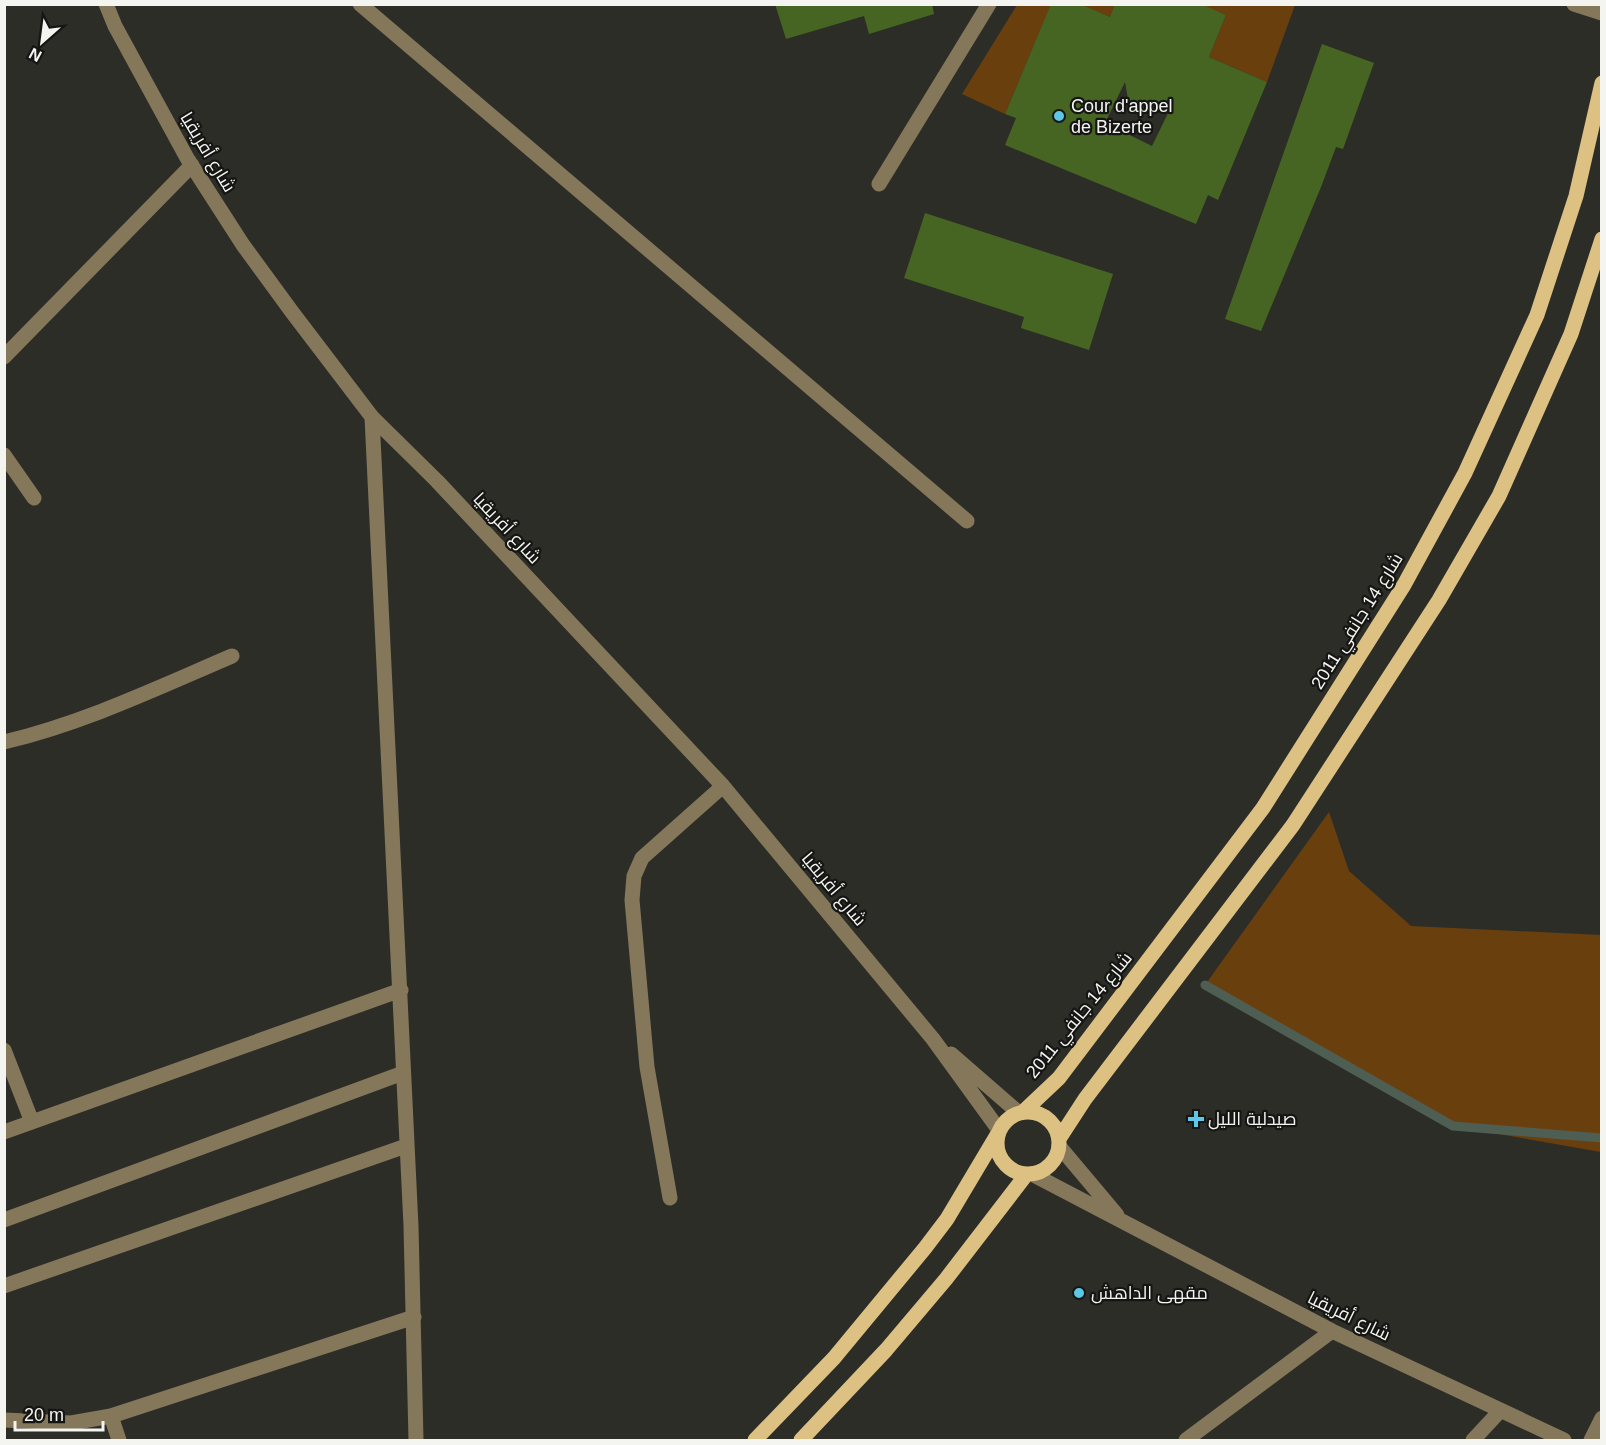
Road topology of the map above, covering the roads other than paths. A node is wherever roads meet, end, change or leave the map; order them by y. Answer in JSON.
{"nodes":[{"id":1,"x":106,"y":4,"type":"edge"},
{"id":2,"x":360,"y":4,"type":"edge"},
{"id":3,"x":989,"y":4,"type":"edge"},
{"id":4,"x":1574,"y":4,"type":"edge"},
{"id":5,"x":1602,"y":13,"type":"edge"},
{"id":6,"x":1602,"y":83,"type":"edge"},
{"id":7,"x":192,"y":165,"type":"junction"},
{"id":8,"x":879,"y":184,"type":"dead end"},
{"id":9,"x":1602,"y":239,"type":"edge"},
{"id":10,"x":4,"y":357,"type":"edge"},
{"id":11,"x":372,"y":417,"type":"junction"},
{"id":12,"x":4,"y":455,"type":"edge"},
{"id":13,"x":34,"y":498,"type":"dead end"},
{"id":14,"x":967,"y":521,"type":"dead end"},
{"id":15,"x":232,"y":656,"type":"dead end"},
{"id":16,"x":4,"y":742,"type":"edge"},
{"id":17,"x":723,"y":786,"type":"junction"},
{"id":18,"x":401,"y":990,"type":"junction"},
{"id":19,"x":933,"y":1039,"type":"junction"},
{"id":20,"x":4,"y":1050,"type":"edge"},
{"id":21,"x":403,"y":1073,"type":"junction"},
{"id":22,"x":1021,"y":1112,"type":"junction"},
{"id":23,"x":32,"y":1122,"type":"junction"},
{"id":24,"x":4,"y":1132,"type":"edge"},
{"id":25,"x":998,"y":1133,"type":"junction"},
{"id":26,"x":1059,"y":1142,"type":"junction"},
{"id":27,"x":406,"y":1146,"type":"junction"},
{"id":28,"x":1029,"y":1175,"type":"junction"},
{"id":29,"x":670,"y":1198,"type":"dead end"},
{"id":30,"x":1121,"y":1219,"type":"junction"},
{"id":31,"x":4,"y":1220,"type":"edge"},
{"id":32,"x":4,"y":1286,"type":"edge"},
{"id":33,"x":414,"y":1317,"type":"junction"},
{"id":34,"x":1332,"y":1331,"type":"junction"},
{"id":35,"x":1500,"y":1411,"type":"junction"},
{"id":36,"x":111,"y":1416,"type":"junction"},
{"id":37,"x":1602,"y":1418,"type":"edge"},
{"id":38,"x":4,"y":1420,"type":"edge"},
{"id":39,"x":119,"y":1440,"type":"edge"},
{"id":40,"x":416,"y":1440,"type":"edge"},
{"id":41,"x":755,"y":1440,"type":"edge"},
{"id":42,"x":801,"y":1440,"type":"edge"},
{"id":43,"x":1186,"y":1440,"type":"edge"},
{"id":44,"x":1473,"y":1440,"type":"edge"},
{"id":45,"x":1564,"y":1440,"type":"edge"},
{"id":46,"x":1591,"y":1440,"type":"edge"}],
"edges":[{"from":1,"to":7,"type":"street","name":"شارع أفريقيا"},
{"from":2,"to":14,"type":"street"},
{"from":3,"to":8,"type":"street"},
{"from":4,"to":5,"type":"street"},
{"from":6,"to":22,"type":"main road","name":"شارع 14 جانفي 2011"},
{"from":7,"to":10,"type":"street"},
{"from":7,"to":11,"type":"street","name":"شارع أفريقيا"},
{"from":9,"to":26,"type":"main road"},
{"from":11,"to":17,"type":"street","name":"شارع أفريقيا"},
{"from":11,"to":18,"type":"street"},
{"from":12,"to":13,"type":"street"},
{"from":15,"to":16,"type":"street"},
{"from":17,"to":19,"type":"street","name":"شارع أفريقيا"},
{"from":17,"to":29,"type":"street"},
{"from":18,"to":21,"type":"street"},
{"from":18,"to":23,"type":"street"},
{"from":19,"to":22,"type":"street","name":"شارع أفريقيا"},
{"from":19,"to":25,"type":"street","name":"شارع أفريقيا"},
{"from":20,"to":23,"type":"street"},
{"from":21,"to":27,"type":"street"},
{"from":21,"to":31,"type":"street"},
{"from":22,"to":25,"type":"main road","name":"شارع 14 جانفي 2011"},
{"from":22,"to":26,"type":"main road"},
{"from":23,"to":24,"type":"street"},
{"from":25,"to":28,"type":"main road"},
{"from":25,"to":41,"type":"main road","name":"شارع 14 جانفي 2011"},
{"from":26,"to":28,"type":"main road"},
{"from":26,"to":30,"type":"street","name":"شارع أفريقيا"},
{"from":27,"to":32,"type":"street"},
{"from":27,"to":33,"type":"street"},
{"from":28,"to":30,"type":"street","name":"شارع أفريقيا"},
{"from":28,"to":42,"type":"main road"},
{"from":30,"to":34,"type":"street","name":"شارع أفريقيا"},
{"from":33,"to":36,"type":"street"},
{"from":33,"to":40,"type":"street"},
{"from":34,"to":35,"type":"street","name":"شارع أفريقيا"},
{"from":34,"to":43,"type":"street"},
{"from":35,"to":44,"type":"street"},
{"from":35,"to":45,"type":"street","name":"شارع أفريقيا"},
{"from":36,"to":38,"type":"street"},
{"from":36,"to":39,"type":"street"},
{"from":37,"to":46,"type":"street"}]}
